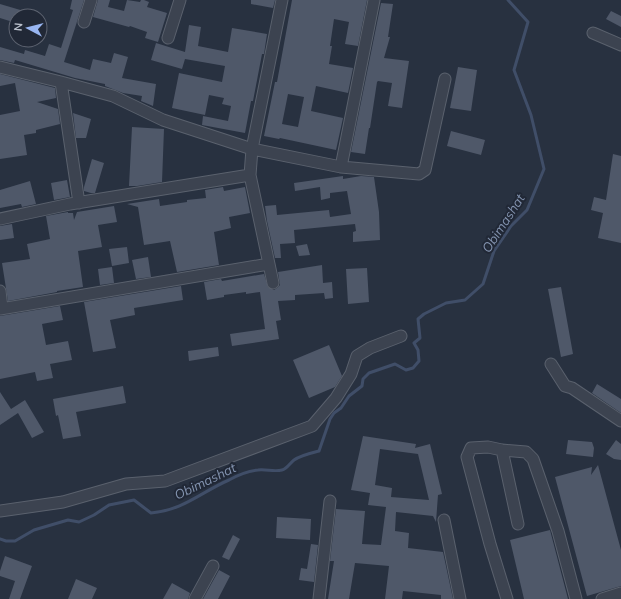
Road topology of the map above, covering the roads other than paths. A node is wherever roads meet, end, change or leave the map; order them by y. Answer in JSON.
{"nodes":[{"id":1,"x":91,"y":0,"type":"edge"},
{"id":2,"x":180,"y":0,"type":"edge"},
{"id":3,"x":282,"y":0,"type":"edge"},
{"id":4,"x":374,"y":0,"type":"edge"},
{"id":5,"x":84,"y":22,"type":"dead end"},
{"id":6,"x":594,"y":34,"type":"dead end"},
{"id":7,"x":168,"y":38,"type":"dead end"},
{"id":8,"x":621,"y":46,"type":"edge"},
{"id":9,"x":0,"y":68,"type":"edge"},
{"id":10,"x":445,"y":79,"type":"dead end"},
{"id":11,"x":61,"y":82,"type":"junction"},
{"id":12,"x":252,"y":149,"type":"junction"},
{"id":13,"x":341,"y":167,"type":"junction"},
{"id":14,"x":250,"y":175,"type":"junction"},
{"id":15,"x":79,"y":203,"type":"junction"},
{"id":16,"x":0,"y":219,"type":"edge"},
{"id":17,"x":269,"y":264,"type":"junction"},
{"id":18,"x":273,"y":283,"type":"dead end"},
{"id":19,"x":0,"y":291,"type":"edge"},
{"id":20,"x":1,"y":308,"type":"edge"},
{"id":21,"x":401,"y":336,"type":"dead end"},
{"id":22,"x":552,"y":364,"type":"dead end"},
{"id":23,"x":621,"y":421,"type":"edge"},
{"id":24,"x":502,"y":450,"type":"junction"},
{"id":25,"x":330,"y":501,"type":"dead end"},
{"id":26,"x":0,"y":511,"type":"edge"},
{"id":27,"x":444,"y":520,"type":"dead end"},
{"id":28,"x":518,"y":524,"type":"dead end"},
{"id":29,"x":213,"y":566,"type":"dead end"},
{"id":30,"x":621,"y":593,"type":"edge"},
{"id":31,"x":195,"y":599,"type":"edge"},
{"id":32,"x":319,"y":599,"type":"edge"},
{"id":33,"x":460,"y":599,"type":"edge"},
{"id":34,"x":507,"y":599,"type":"edge"},
{"id":35,"x":576,"y":599,"type":"edge"},
{"id":36,"x":602,"y":599,"type":"edge"}],
"edges":[{"from":1,"to":5,"type":"street"},
{"from":2,"to":7,"type":"street"},
{"from":3,"to":12,"type":"street"},
{"from":4,"to":13,"type":"street"},
{"from":6,"to":8,"type":"street"},
{"from":9,"to":11,"type":"street"},
{"from":10,"to":13,"type":"street"},
{"from":11,"to":12,"type":"street"},
{"from":11,"to":15,"type":"street"},
{"from":12,"to":13,"type":"street"},
{"from":12,"to":14,"type":"street"},
{"from":14,"to":15,"type":"street"},
{"from":14,"to":17,"type":"street"},
{"from":15,"to":16,"type":"street"},
{"from":17,"to":18,"type":"street"},
{"from":17,"to":20,"type":"street"},
{"from":19,"to":20,"type":"street"},
{"from":21,"to":26,"type":"street"},
{"from":22,"to":23,"type":"street"},
{"from":24,"to":28,"type":"street"},
{"from":24,"to":34,"type":"street"},
{"from":24,"to":35,"type":"street"},
{"from":25,"to":32,"type":"street"},
{"from":27,"to":33,"type":"street"},
{"from":29,"to":31,"type":"street"},
{"from":30,"to":36,"type":"street"}]}
